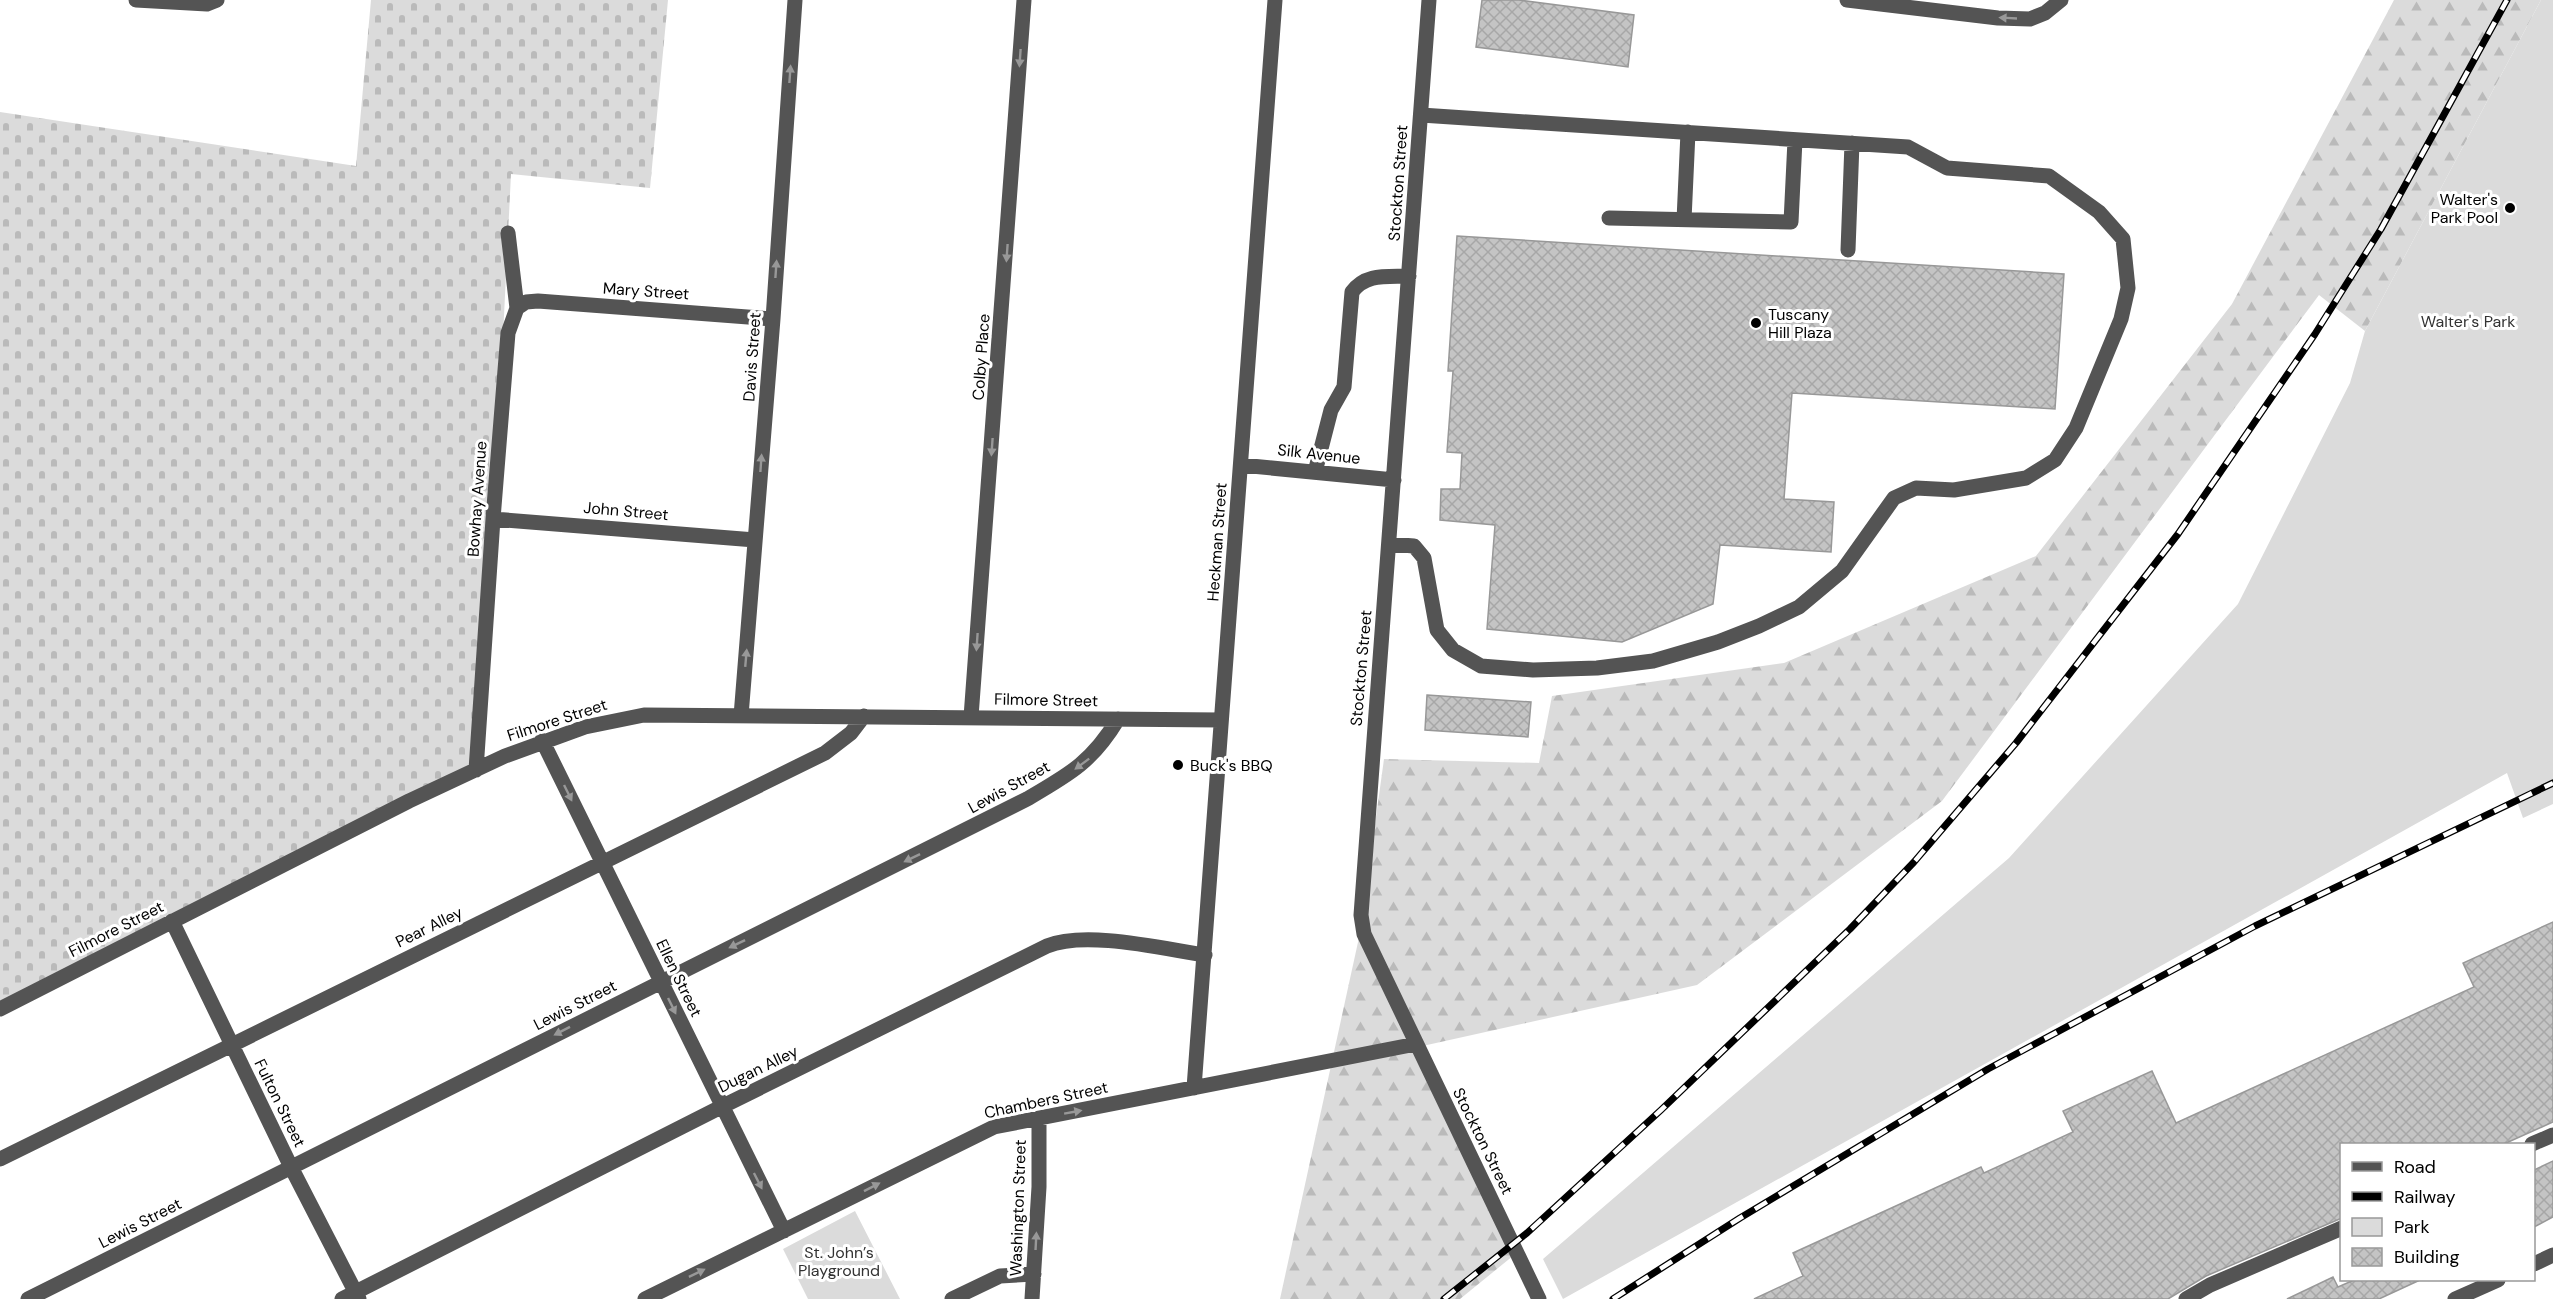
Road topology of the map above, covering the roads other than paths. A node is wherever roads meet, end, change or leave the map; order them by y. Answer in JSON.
{"nodes":[{"id":1,"x":136,"y":0,"type":"edge"},
{"id":2,"x":218,"y":0,"type":"edge"},
{"id":3,"x":795,"y":0,"type":"edge"},
{"id":4,"x":1024,"y":0,"type":"edge"},
{"id":5,"x":1275,"y":0,"type":"edge"},
{"id":6,"x":1429,"y":0,"type":"edge"},
{"id":7,"x":1847,"y":0,"type":"edge"},
{"id":8,"x":2061,"y":0,"type":"edge"},
{"id":9,"x":1421,"y":114,"type":"junction"},
{"id":10,"x":1688,"y":132,"type":"junction"},
{"id":11,"x":1795,"y":140,"type":"junction"},
{"id":12,"x":1852,"y":143,"type":"junction"},
{"id":13,"x":1609,"y":218,"type":"dead end"},
{"id":14,"x":1684,"y":220,"type":"junction"},
{"id":15,"x":508,"y":233,"type":"dead end"},
{"id":16,"x":1848,"y":250,"type":"dead end"},
{"id":17,"x":1409,"y":276,"type":"junction"},
{"id":18,"x":517,"y":308,"type":"junction"},
{"id":19,"x":773,"y":319,"type":"junction"},
{"id":20,"x":1240,"y":465,"type":"junction"},
{"id":21,"x":1315,"y":472,"type":"junction"},
{"id":22,"x":1394,"y":480,"type":"junction"},
{"id":23,"x":493,"y":519,"type":"junction"},
{"id":24,"x":755,"y":540,"type":"junction"},
{"id":25,"x":1389,"y":544,"type":"junction"},
{"id":26,"x":741,"y":716,"type":"junction"},
{"id":27,"x":864,"y":716,"type":"junction"},
{"id":28,"x":971,"y":717,"type":"junction"},
{"id":29,"x":1118,"y":719,"type":"junction"},
{"id":30,"x":1221,"y":720,"type":"junction"},
{"id":31,"x":542,"y":740,"type":"junction"},
{"id":32,"x":476,"y":770,"type":"junction"},
{"id":33,"x":602,"y":862,"type":"junction"},
{"id":34,"x":172,"y":921,"type":"junction"},
{"id":35,"x":1205,"y":955,"type":"junction"},
{"id":36,"x":661,"y":982,"type":"junction"},
{"id":37,"x":0,"y":1009,"type":"edge"},
{"id":38,"x":231,"y":1044,"type":"junction"},
{"id":39,"x":1416,"y":1044,"type":"junction"},
{"id":40,"x":1194,"y":1088,"type":"junction"},
{"id":41,"x":721,"y":1107,"type":"junction"},
{"id":42,"x":1039,"y":1118,"type":"junction"},
{"id":43,"x":2553,"y":1135,"type":"edge"},
{"id":44,"x":2534,"y":1143,"type":"edge"},
{"id":45,"x":0,"y":1159,"type":"edge"},
{"id":46,"x":291,"y":1167,"type":"junction"},
{"id":47,"x":2340,"y":1229,"type":"edge"},
{"id":48,"x":784,"y":1231,"type":"junction"},
{"id":49,"x":2553,"y":1255,"type":"edge"},
{"id":50,"x":2535,"y":1264,"type":"edge"},
{"id":51,"x":1034,"y":1274,"type":"junction"},
{"id":52,"x":2496,"y":1281,"type":"edge"},
{"id":53,"x":352,"y":1297,"type":"edge"},
{"id":54,"x":28,"y":1299,"type":"edge"},
{"id":55,"x":645,"y":1299,"type":"edge"},
{"id":56,"x":952,"y":1299,"type":"edge"},
{"id":57,"x":1032,"y":1299,"type":"edge"},
{"id":58,"x":1539,"y":1299,"type":"edge"},
{"id":59,"x":2186,"y":1299,"type":"edge"},
{"id":60,"x":2455,"y":1299,"type":"edge"}],
"edges":[{"from":1,"to":2,"type":"street"},
{"from":19,"to":3,"type":"street","name":"Davis Street","one_way":true},
{"from":4,"to":28,"type":"street","name":"Colby Place","one_way":true},
{"from":5,"to":20,"type":"street","name":"Heckman Street"},
{"from":6,"to":9,"type":"street","name":"Stockton Street"},
{"from":8,"to":7,"type":"street","one_way":true},
{"from":9,"to":10,"type":"street"},
{"from":9,"to":17,"type":"street","name":"Stockton Street"},
{"from":10,"to":11,"type":"street"},
{"from":10,"to":14,"type":"street"},
{"from":11,"to":12,"type":"street"},
{"from":11,"to":14,"type":"street"},
{"from":12,"to":16,"type":"street"},
{"from":12,"to":25,"type":"street"},
{"from":13,"to":14,"type":"street"},
{"from":15,"to":18,"type":"street","name":"Bowhay Avenue"},
{"from":17,"to":21,"type":"street"},
{"from":17,"to":22,"type":"street","name":"Stockton Street"},
{"from":18,"to":19,"type":"street","name":"Mary Street"},
{"from":18,"to":23,"type":"street","name":"Bowhay Avenue"},
{"from":24,"to":19,"type":"street","name":"Davis Street","one_way":true},
{"from":20,"to":21,"type":"street","name":"Silk Avenue"},
{"from":20,"to":30,"type":"street","name":"Heckman Street"},
{"from":21,"to":22,"type":"street","name":"Silk Avenue"},
{"from":22,"to":25,"type":"street","name":"Stockton Street"},
{"from":23,"to":24,"type":"street","name":"John Street"},
{"from":23,"to":32,"type":"street","name":"Bowhay Avenue"},
{"from":26,"to":24,"type":"street","name":"Davis Street","one_way":true},
{"from":25,"to":39,"type":"street","name":"Stockton Street"},
{"from":26,"to":27,"type":"street","name":"Filmore Street"},
{"from":26,"to":31,"type":"street","name":"Filmore Street"},
{"from":27,"to":28,"type":"street","name":"Filmore Street"},
{"from":27,"to":33,"type":"street","name":"Pear Alley"},
{"from":28,"to":29,"type":"street","name":"Filmore Street"},
{"from":29,"to":30,"type":"street","name":"Filmore Street"},
{"from":29,"to":36,"type":"street","name":"Lewis Street","one_way":true},
{"from":30,"to":35,"type":"street","name":"Heckman Street"},
{"from":31,"to":32,"type":"street","name":"Filmore Street"},
{"from":31,"to":33,"type":"street","name":"Ellen Street","one_way":true},
{"from":32,"to":34,"type":"street","name":"Filmore Street"},
{"from":33,"to":36,"type":"street","name":"Ellen Street"},
{"from":33,"to":38,"type":"street","name":"Pear Alley"},
{"from":34,"to":37,"type":"street","name":"Filmore Street"},
{"from":34,"to":38,"type":"street","name":"Fulton Street"},
{"from":35,"to":40,"type":"street","name":"Heckman Street"},
{"from":35,"to":41,"type":"street","name":"Dugan Alley"},
{"from":36,"to":41,"type":"street","name":"Ellen Street","one_way":true},
{"from":36,"to":46,"type":"street","name":"Lewis Street","one_way":true},
{"from":38,"to":45,"type":"street","name":"Pear Alley"},
{"from":38,"to":46,"type":"street","name":"Fulton Street"},
{"from":39,"to":40,"type":"street","name":"Chambers Street"},
{"from":39,"to":58,"type":"street","name":"Stockton Street"},
{"from":42,"to":40,"type":"street","name":"Chambers Street","one_way":true},
{"from":41,"to":48,"type":"street","name":"Ellen Street","one_way":true},
{"from":41,"to":53,"type":"street","name":"Dugan Alley"},
{"from":48,"to":42,"type":"street","name":"Chambers Street","one_way":true},
{"from":51,"to":42,"type":"street","name":"Washington Street","one_way":true},
{"from":43,"to":44,"type":"street"},
{"from":46,"to":53,"type":"street","name":"Fulton Street"},
{"from":46,"to":54,"type":"street","name":"Lewis Street"},
{"from":47,"to":59,"type":"street"},
{"from":55,"to":48,"type":"street","name":"Chambers Street","one_way":true},
{"from":49,"to":50,"type":"street"},
{"from":51,"to":56,"type":"street"},
{"from":51,"to":57,"type":"street","name":"Washington Street"},
{"from":52,"to":60,"type":"street"}]}
